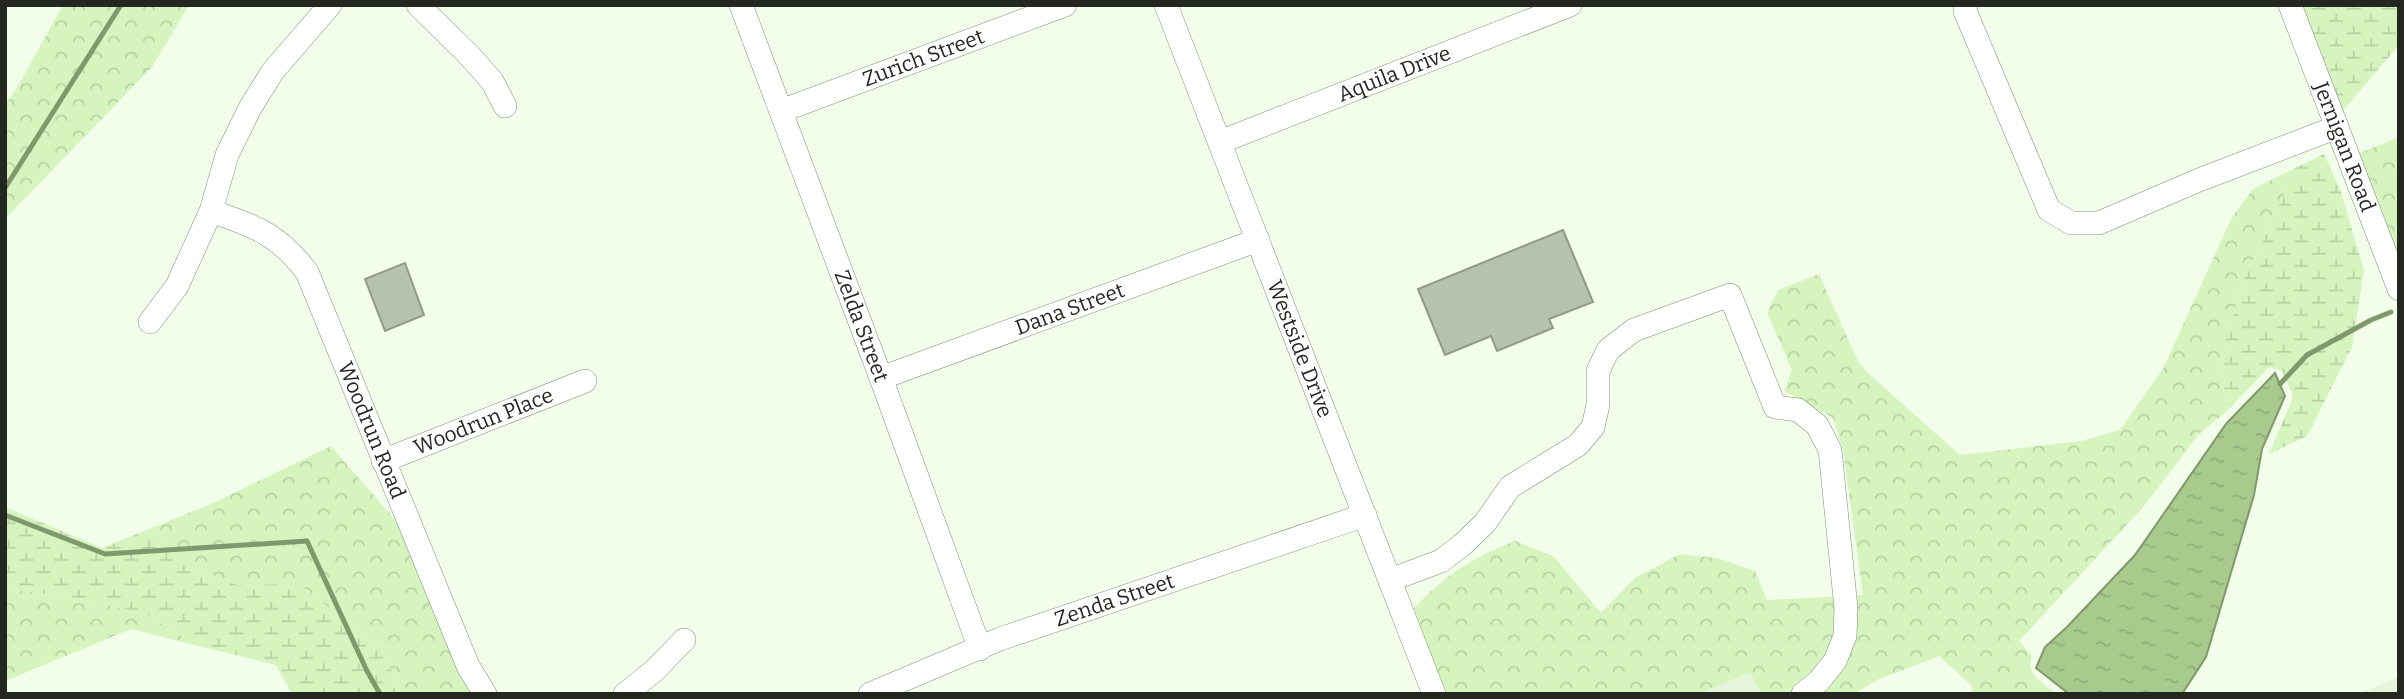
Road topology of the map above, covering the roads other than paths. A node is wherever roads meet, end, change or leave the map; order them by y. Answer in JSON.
{"nodes":[{"id":1,"x":330,"y":5,"type":"edge"},
{"id":2,"x":418,"y":5,"type":"edge"},
{"id":3,"x":741,"y":5,"type":"edge"},
{"id":4,"x":1065,"y":5,"type":"edge"},
{"id":5,"x":1166,"y":5,"type":"edge"},
{"id":6,"x":1570,"y":5,"type":"edge"},
{"id":7,"x":1966,"y":5,"type":"edge"},
{"id":8,"x":2290,"y":5,"type":"edge"},
{"id":9,"x":505,"y":106,"type":"dead end"},
{"id":10,"x":781,"y":111,"type":"junction"},
{"id":11,"x":2337,"y":127,"type":"junction"},
{"id":12,"x":1220,"y":142,"type":"junction"},
{"id":13,"x":211,"y":211,"type":"junction"},
{"id":14,"x":1258,"y":240,"type":"junction"},
{"id":15,"x":2399,"y":289,"type":"edge"},
{"id":16,"x":150,"y":322,"type":"dead end"},
{"id":17,"x":881,"y":378,"type":"junction"},
{"id":18,"x":585,"y":381,"type":"dead end"},
{"id":19,"x":383,"y":461,"type":"junction"},
{"id":20,"x":1365,"y":515,"type":"junction"},
{"id":21,"x":1390,"y":580,"type":"junction"},
{"id":22,"x":684,"y":640,"type":"dead end"},
{"id":23,"x":980,"y":649,"type":"junction"},
{"id":24,"x":485,"y":694,"type":"edge"},
{"id":25,"x":625,"y":694,"type":"edge"},
{"id":26,"x":870,"y":694,"type":"edge"},
{"id":27,"x":1433,"y":694,"type":"edge"},
{"id":28,"x":1803,"y":694,"type":"edge"}],
"edges":[{"from":1,"to":13,"type":"street"},
{"from":2,"to":9,"type":"street"},
{"from":3,"to":10,"type":"street","name":"Zelda Street"},
{"from":4,"to":10,"type":"street","name":"Zurich Street"},
{"from":5,"to":12,"type":"street","name":"Westside Drive"},
{"from":6,"to":12,"type":"street","name":"Aquila Drive"},
{"from":7,"to":11,"type":"street"},
{"from":8,"to":11,"type":"street","name":"Jernigan Road"},
{"from":10,"to":17,"type":"street","name":"Zelda Street"},
{"from":11,"to":15,"type":"street","name":"Jernigan Road"},
{"from":12,"to":14,"type":"street","name":"Westside Drive"},
{"from":13,"to":16,"type":"street"},
{"from":13,"to":19,"type":"street","name":"Woodrun Road"},
{"from":14,"to":17,"type":"street","name":"Dana Street"},
{"from":14,"to":20,"type":"street","name":"Westside Drive"},
{"from":17,"to":23,"type":"street","name":"Zelda Street"},
{"from":18,"to":19,"type":"street","name":"Woodrun Place"},
{"from":19,"to":24,"type":"street","name":"Woodrun Road"},
{"from":20,"to":21,"type":"street","name":"Westside Drive"},
{"from":20,"to":23,"type":"street","name":"Zenda Street"},
{"from":21,"to":27,"type":"street","name":"Westside Drive"},
{"from":21,"to":28,"type":"street"},
{"from":22,"to":25,"type":"street"},
{"from":23,"to":26,"type":"street","name":"Zenda Street"}]}
